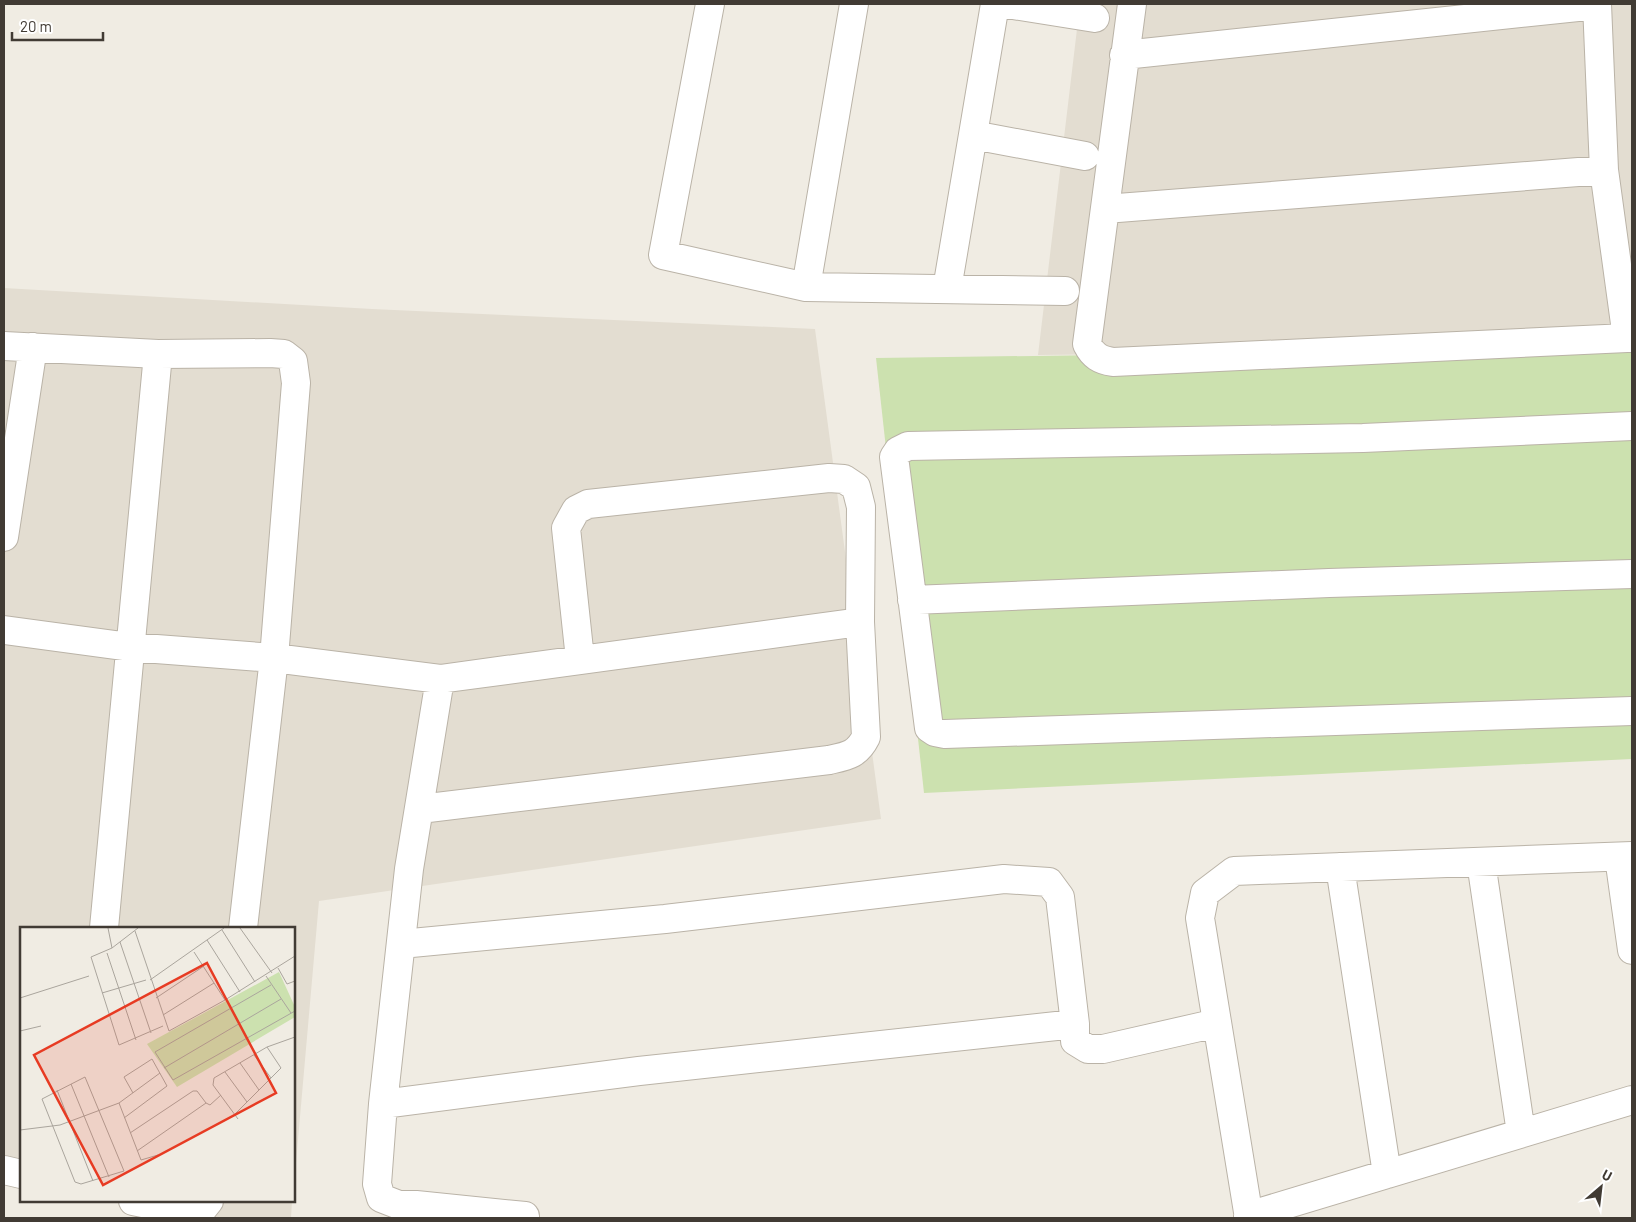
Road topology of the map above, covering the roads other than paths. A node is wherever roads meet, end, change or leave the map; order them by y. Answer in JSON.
{"nodes":[{"id":1,"x":710,"y":4,"type":"edge"},
{"id":2,"x":854,"y":4,"type":"edge"},
{"id":3,"x":995,"y":4,"type":"edge"},
{"id":4,"x":1008,"y":4,"type":"edge"},
{"id":5,"x":1132,"y":4,"type":"edge"},
{"id":6,"x":1597,"y":5,"type":"edge"},
{"id":7,"x":1094,"y":18,"type":"dead end"},
{"id":8,"x":1124,"y":55,"type":"junction"},
{"id":9,"x":973,"y":135,"type":"junction"},
{"id":10,"x":1085,"y":156,"type":"dead end"},
{"id":11,"x":1604,"y":170,"type":"junction"},
{"id":12,"x":1105,"y":209,"type":"junction"},
{"id":13,"x":806,"y":286,"type":"junction"},
{"id":14,"x":947,"y":289,"type":"junction"},
{"id":15,"x":1065,"y":291,"type":"dead end"},
{"id":16,"x":1630,"y":338,"type":"edge"},
{"id":17,"x":4,"y":346,"type":"edge"},
{"id":18,"x":33,"y":347,"type":"junction"},
{"id":19,"x":158,"y":354,"type":"junction"},
{"id":20,"x":1632,"y":426,"type":"edge"},
{"id":21,"x":4,"y":537,"type":"edge"},
{"id":22,"x":1632,"y":574,"type":"edge"},
{"id":23,"x":912,"y":600,"type":"junction"},
{"id":24,"x":860,"y":622,"type":"junction"},
{"id":25,"x":4,"y":630,"type":"edge"},
{"id":26,"x":130,"y":647,"type":"junction"},
{"id":27,"x":274,"y":658,"type":"junction"},
{"id":28,"x":580,"y":659,"type":"junction"},
{"id":29,"x":440,"y":679,"type":"junction"},
{"id":30,"x":1632,"y":711,"type":"edge"},
{"id":31,"x":420,"y":809,"type":"junction"},
{"id":32,"x":1626,"y":857,"type":"edge"},
{"id":33,"x":1481,"y":862,"type":"junction"},
{"id":34,"x":1340,"y":867,"type":"junction"},
{"id":35,"x":104,"y":927,"type":"edge"},
{"id":36,"x":243,"y":927,"type":"edge"},
{"id":37,"x":401,"y":944,"type":"junction"},
{"id":38,"x":1632,"y":950,"type":"edge"},
{"id":39,"x":1217,"y":1023,"type":"junction"},
{"id":40,"x":1074,"y":1024,"type":"junction"},
{"id":41,"x":1632,"y":1100,"type":"edge"},
{"id":42,"x":383,"y":1104,"type":"junction"},
{"id":43,"x":1521,"y":1133,"type":"junction"},
{"id":44,"x":4,"y":1170,"type":"edge"},
{"id":45,"x":20,"y":1174,"type":"edge"},
{"id":46,"x":1386,"y":1174,"type":"junction"},
{"id":47,"x":138,"y":1202,"type":"edge"},
{"id":48,"x":208,"y":1202,"type":"edge"},
{"id":49,"x":525,"y":1216,"type":"dead end"},
{"id":50,"x":1248,"y":1217,"type":"edge"}],
"edges":[{"from":1,"to":13,"type":"street"},
{"from":2,"to":13,"type":"street"},
{"from":3,"to":9,"type":"street"},
{"from":4,"to":7,"type":"street"},
{"from":5,"to":8,"type":"street"},
{"from":6,"to":8,"type":"street"},
{"from":6,"to":11,"type":"street"},
{"from":8,"to":12,"type":"street"},
{"from":9,"to":10,"type":"street"},
{"from":9,"to":14,"type":"street"},
{"from":11,"to":12,"type":"street"},
{"from":11,"to":16,"type":"street"},
{"from":12,"to":16,"type":"street"},
{"from":13,"to":14,"type":"street"},
{"from":14,"to":15,"type":"street"},
{"from":17,"to":18,"type":"street"},
{"from":18,"to":19,"type":"street"},
{"from":18,"to":21,"type":"street"},
{"from":19,"to":26,"type":"street"},
{"from":19,"to":27,"type":"street"},
{"from":20,"to":23,"type":"street"},
{"from":22,"to":23,"type":"street"},
{"from":23,"to":30,"type":"street"},
{"from":24,"to":28,"type":"street"},
{"from":24,"to":28,"type":"street"},
{"from":24,"to":31,"type":"street"},
{"from":25,"to":26,"type":"street"},
{"from":26,"to":27,"type":"street"},
{"from":26,"to":35,"type":"street"},
{"from":27,"to":29,"type":"street"},
{"from":27,"to":36,"type":"street"},
{"from":28,"to":29,"type":"street"},
{"from":29,"to":31,"type":"street"},
{"from":31,"to":37,"type":"street"},
{"from":32,"to":33,"type":"street"},
{"from":32,"to":38,"type":"street"},
{"from":33,"to":34,"type":"street"},
{"from":33,"to":43,"type":"street"},
{"from":34,"to":39,"type":"street"},
{"from":34,"to":46,"type":"street"},
{"from":37,"to":40,"type":"street"},
{"from":37,"to":42,"type":"street"},
{"from":39,"to":40,"type":"street"},
{"from":39,"to":50,"type":"street"},
{"from":40,"to":42,"type":"street"},
{"from":41,"to":43,"type":"street"},
{"from":42,"to":49,"type":"street"},
{"from":43,"to":46,"type":"street"},
{"from":44,"to":45,"type":"street"},
{"from":46,"to":50,"type":"street"},
{"from":47,"to":48,"type":"street"}]}
